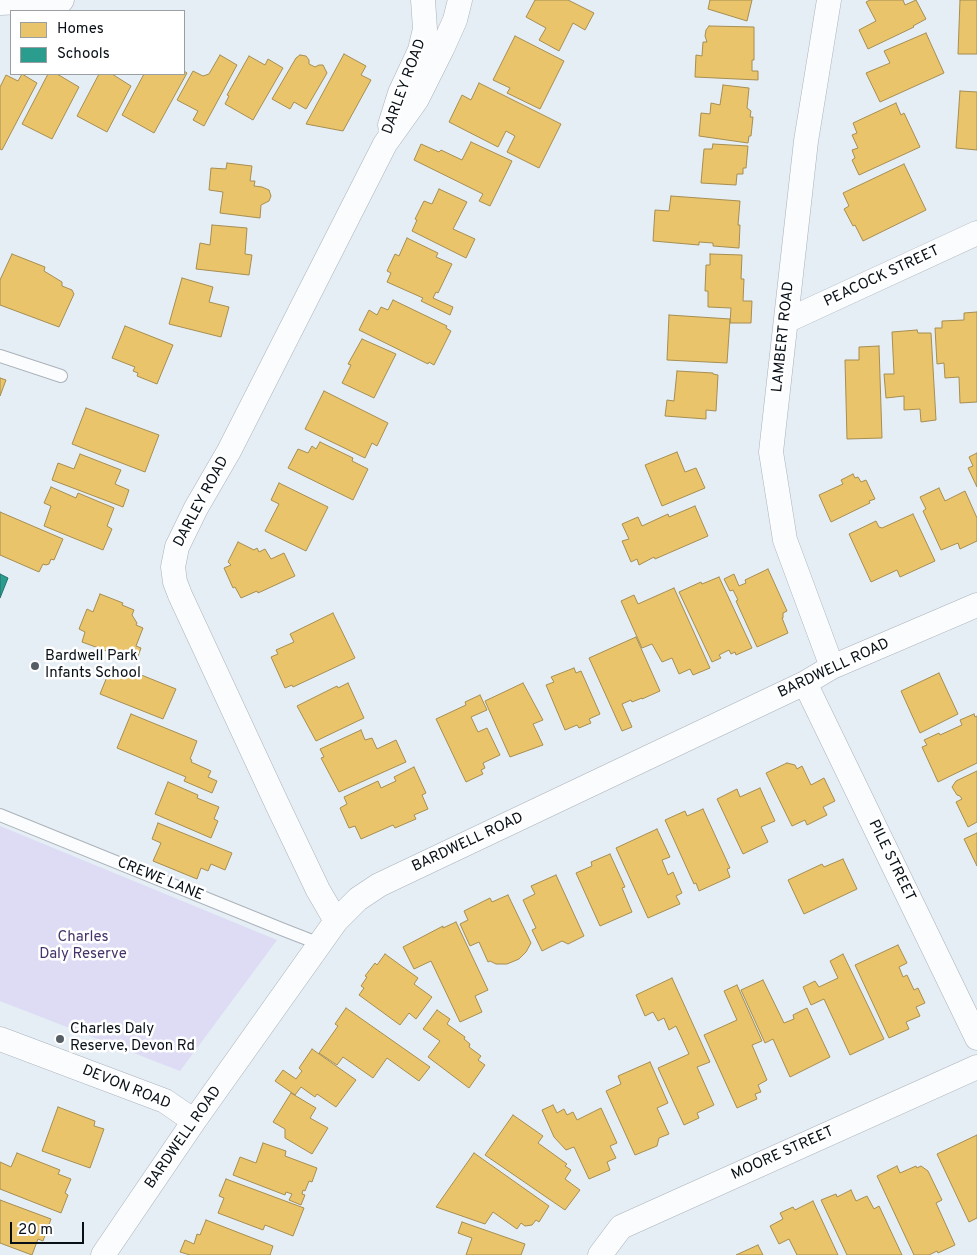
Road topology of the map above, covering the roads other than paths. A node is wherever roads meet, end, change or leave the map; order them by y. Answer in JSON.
{"nodes":[{"id":1,"x":62,"y":0,"type":"edge"},
{"id":2,"x":423,"y":0,"type":"edge"},
{"id":3,"x":460,"y":0,"type":"edge"},
{"id":4,"x":829,"y":0,"type":"edge"},
{"id":5,"x":0,"y":3,"type":"edge"},
{"id":6,"x":385,"y":144,"type":"junction"},
{"id":7,"x":977,"y":233,"type":"edge"},
{"id":8,"x":786,"y":321,"type":"junction"},
{"id":9,"x":0,"y":356,"type":"edge"},
{"id":10,"x":61,"y":376,"type":"dead end"},
{"id":11,"x":977,"y":605,"type":"edge"},
{"id":12,"x":832,"y":667,"type":"junction"},
{"id":13,"x":805,"y":683,"type":"junction"},
{"id":14,"x":0,"y":816,"type":"edge"},
{"id":15,"x":336,"y":922,"type":"junction"},
{"id":16,"x":320,"y":944,"type":"junction"},
{"id":17,"x":974,"y":1028,"type":"edge"},
{"id":18,"x":0,"y":1039,"type":"edge"},
{"id":19,"x":977,"y":1067,"type":"edge"},
{"id":20,"x":194,"y":1121,"type":"junction"},
{"id":21,"x":103,"y":1255,"type":"edge"},
{"id":22,"x":600,"y":1255,"type":"edge"}],
"edges":[{"from":1,"to":5,"type":"street"},
{"from":2,"to":6,"type":"street","name":"DARLEY ROAD"},
{"from":3,"to":6,"type":"street","name":"DARLEY ROAD"},
{"from":4,"to":8,"type":"street","name":"LAMBERT ROAD"},
{"from":6,"to":15,"type":"street","name":"DARLEY ROAD"},
{"from":7,"to":8,"type":"street","name":"PEACOCK STREET"},
{"from":8,"to":12,"type":"street","name":"LAMBERT ROAD"},
{"from":9,"to":10,"type":"lane"},
{"from":11,"to":12,"type":"street","name":"BARDWELL ROAD"},
{"from":12,"to":13,"type":"street","name":"BARDWELL ROAD"},
{"from":13,"to":15,"type":"street","name":"BARDWELL ROAD"},
{"from":13,"to":17,"type":"street","name":"PILE STREET"},
{"from":14,"to":16,"type":"lane","name":"CREWE LANE"},
{"from":15,"to":16,"type":"street","name":"BARDWELL ROAD"},
{"from":16,"to":20,"type":"street","name":"BARDWELL ROAD"},
{"from":18,"to":20,"type":"street","name":"DEVON ROAD"},
{"from":19,"to":22,"type":"street","name":"MOORE STREET"},
{"from":20,"to":21,"type":"street","name":"BARDWELL ROAD"}]}
